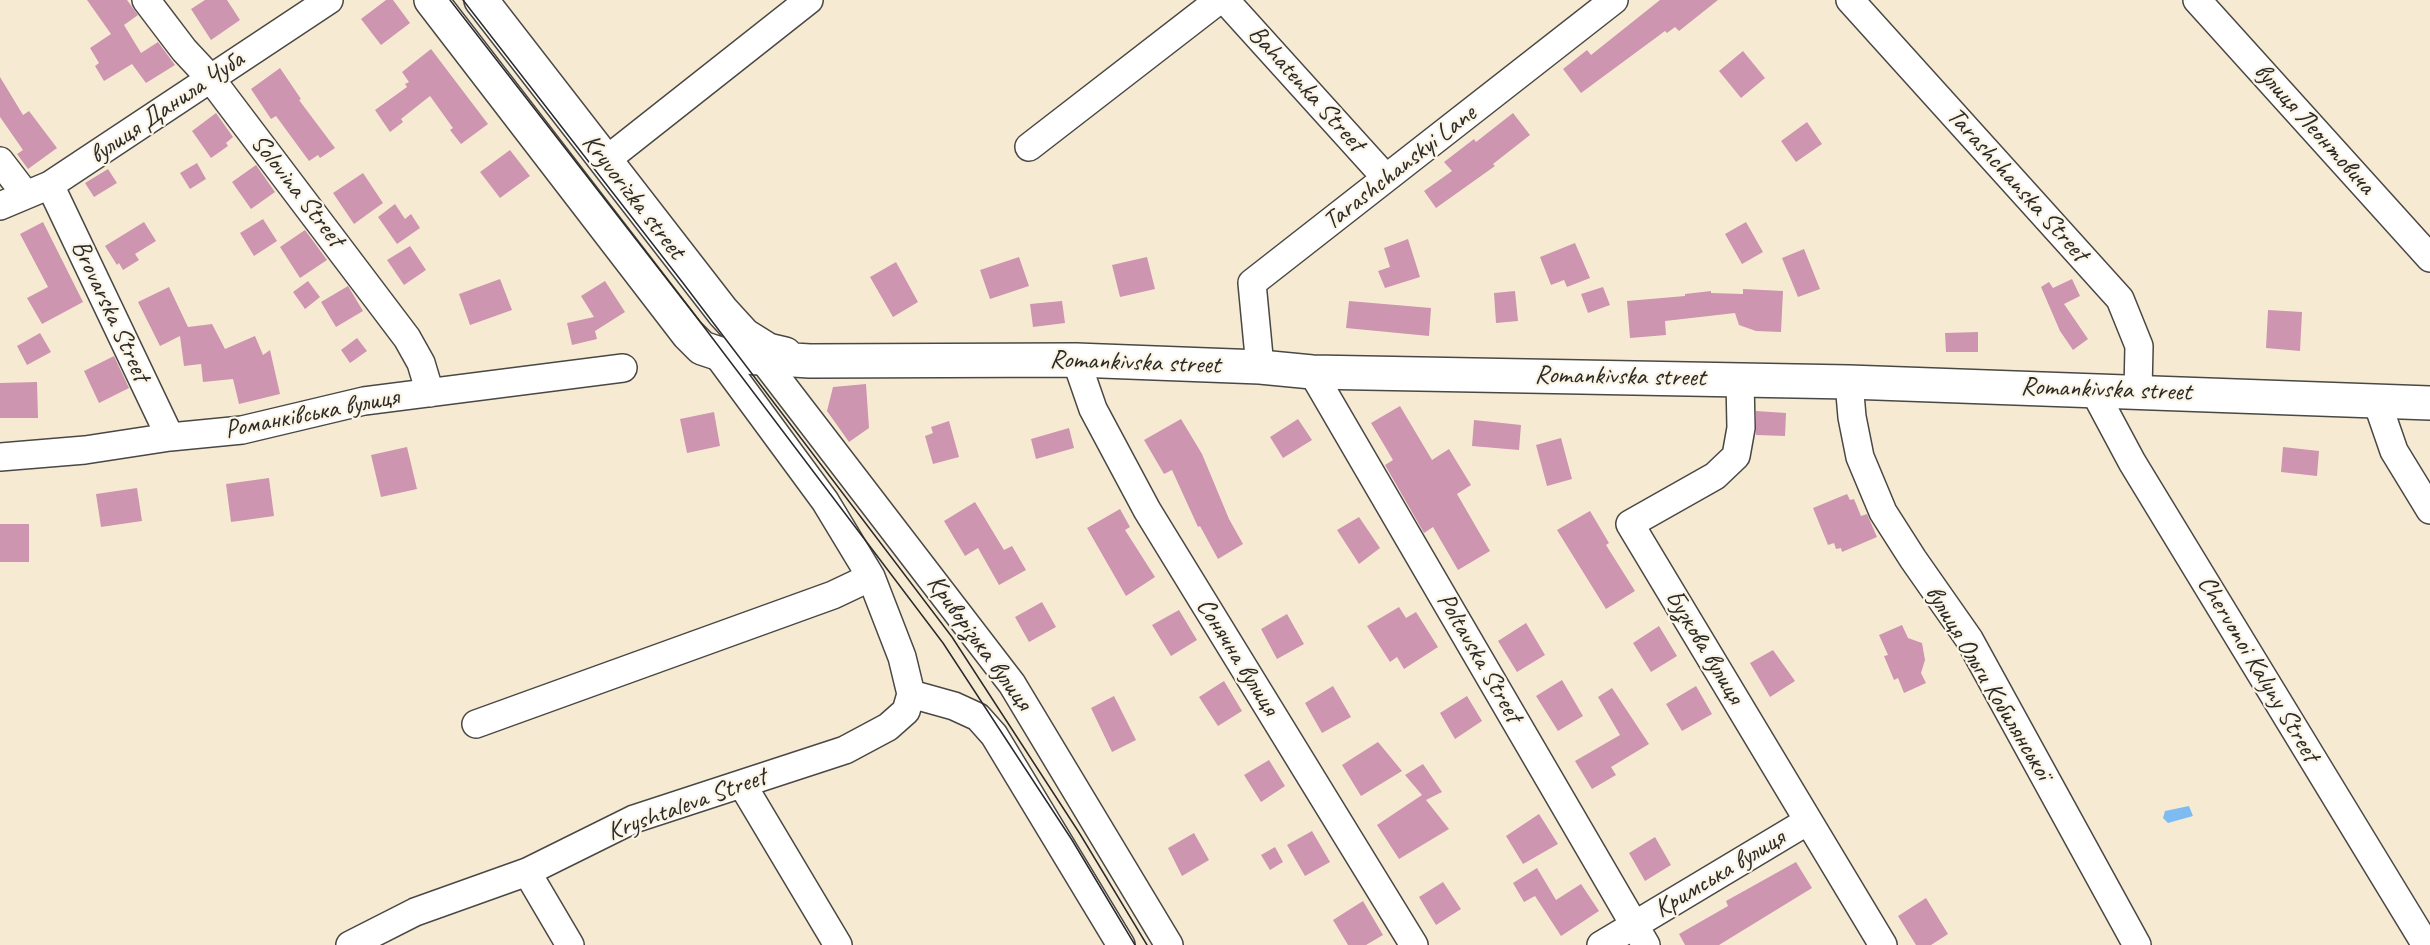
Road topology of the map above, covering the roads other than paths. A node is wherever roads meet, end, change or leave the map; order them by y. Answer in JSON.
{"nodes":[{"id":1,"x":146,"y":0,"type":"edge"},
{"id":2,"x":329,"y":0,"type":"edge"},
{"id":3,"x":431,"y":0,"type":"edge"},
{"id":4,"x":481,"y":0,"type":"edge"},
{"id":5,"x":809,"y":0,"type":"edge"},
{"id":6,"x":1219,"y":0,"type":"edge"},
{"id":7,"x":1225,"y":0,"type":"edge"},
{"id":8,"x":1614,"y":0,"type":"edge"},
{"id":9,"x":1850,"y":0,"type":"edge"},
{"id":10,"x":2197,"y":0,"type":"edge"},
{"id":11,"x":211,"y":79,"type":"junction"},
{"id":12,"x":1029,"y":147,"type":"dead end"},
{"id":13,"x":0,"y":161,"type":"edge"},
{"id":14,"x":605,"y":161,"type":"junction"},
{"id":15,"x":1386,"y":178,"type":"junction"},
{"id":16,"x":38,"y":190,"type":"junction"},
{"id":17,"x":0,"y":206,"type":"edge"},
{"id":18,"x":2430,"y":258,"type":"edge"},
{"id":19,"x":754,"y":347,"type":"junction"},
{"id":20,"x":716,"y":353,"type":"junction"},
{"id":21,"x":1076,"y":360,"type":"junction"},
{"id":22,"x":810,"y":361,"type":"joint"},
{"id":23,"x":623,"y":368,"type":"dead end"},
{"id":24,"x":1260,"y":368,"type":"junction"},
{"id":25,"x":1312,"y":372,"type":"junction"},
{"id":26,"x":1740,"y":379,"type":"junction"},
{"id":27,"x":1849,"y":382,"type":"junction"},
{"id":28,"x":2094,"y":391,"type":"junction"},
{"id":29,"x":2138,"y":391,"type":"junction"},
{"id":30,"x":430,"y":393,"type":"junction"},
{"id":31,"x":2376,"y":399,"type":"junction"},
{"id":32,"x":2430,"y":403,"type":"edge"},
{"id":33,"x":170,"y":437,"type":"junction"},
{"id":34,"x":0,"y":457,"type":"edge"},
{"id":35,"x":2430,"y":510,"type":"edge"},
{"id":36,"x":871,"y":577,"type":"junction"},
{"id":37,"x":911,"y":694,"type":"junction"},
{"id":38,"x":476,"y":724,"type":"dead end"},
{"id":39,"x":742,"y":784,"type":"junction"},
{"id":40,"x":1808,"y":821,"type":"junction"},
{"id":41,"x":527,"y":872,"type":"junction"},
{"id":42,"x":1640,"y":935,"type":"edge"},
{"id":43,"x":350,"y":945,"type":"edge"},
{"id":44,"x":570,"y":945,"type":"edge"},
{"id":45,"x":838,"y":945,"type":"edge"},
{"id":46,"x":1121,"y":945,"type":"edge"},
{"id":47,"x":1169,"y":945,"type":"edge"},
{"id":48,"x":1414,"y":945,"type":"edge"},
{"id":49,"x":1601,"y":945,"type":"edge"},
{"id":50,"x":1883,"y":945,"type":"edge"},
{"id":51,"x":2137,"y":945,"type":"edge"},
{"id":52,"x":2426,"y":945,"type":"edge"}],
"edges":[{"from":1,"to":11,"type":"street","name":"Solovina Street"},
{"from":2,"to":11,"type":"street","name":"вулиця Данила Чуба"},
{"from":3,"to":20,"type":"main road","name":"Kryvorizka street"},
{"from":4,"to":14,"type":"main road","name":"Kryvorizka street"},
{"from":5,"to":14,"type":"street"},
{"from":6,"to":12,"type":"street"},
{"from":7,"to":15,"type":"street","name":"Bahatenka Street"},
{"from":8,"to":15,"type":"street","name":"Tarashchanskyi Lane"},
{"from":9,"to":29,"type":"street","name":"Tarashchanska Street"},
{"from":10,"to":18,"type":"street","name":"вулиця Леонтовича"},
{"from":11,"to":16,"type":"street","name":"вулиця Данила Чуба"},
{"from":11,"to":30,"type":"street","name":"Solovina Street"},
{"from":13,"to":16,"type":"street","name":"Brovarska Street"},
{"from":14,"to":19,"type":"main road","name":"Kryvorizka street"},
{"from":15,"to":24,"type":"street","name":"Tarashchanskyi Lane"},
{"from":16,"to":17,"type":"street","name":"вулиця Данила Чуба"},
{"from":16,"to":33,"type":"street","name":"Brovarska Street"},
{"from":19,"to":20,"type":"main road"},
{"from":19,"to":22,"type":"main road","name":"Kryvorizka street"},
{"from":19,"to":47,"type":"street","name":"Криворізька вулиця"},
{"from":20,"to":36,"type":"street"},
{"from":21,"to":22,"type":"main road","name":"Romankivska street"},
{"from":21,"to":24,"type":"main road","name":"Romankivska street"},
{"from":21,"to":48,"type":"street","name":"Сонячна вулиця"},
{"from":23,"to":30,"type":"street","name":"Романківська вулиця"},
{"from":24,"to":25,"type":"main road","name":"Romankivska street"},
{"from":25,"to":26,"type":"main road","name":"Romankivska street"},
{"from":25,"to":42,"type":"street","name":"Poltavska Street"},
{"from":26,"to":27,"type":"main road","name":"Romankivska street"},
{"from":26,"to":40,"type":"street","name":"Бузкова вулиця"},
{"from":27,"to":28,"type":"main road","name":"Romankivska street"},
{"from":27,"to":51,"type":"street","name":"вулиця Ольги Кобилянської"},
{"from":28,"to":29,"type":"main road","name":"Romankivska street"},
{"from":28,"to":52,"type":"street","name":"Chervonoi Kalyny Street"},
{"from":29,"to":31,"type":"main road","name":"Romankivska street"},
{"from":30,"to":33,"type":"street","name":"Романківська вулиця"},
{"from":31,"to":32,"type":"main road","name":"Romankivska street"},
{"from":31,"to":35,"type":"street"},
{"from":33,"to":34,"type":"street","name":"Романківська вулиця"},
{"from":36,"to":37,"type":"street"},
{"from":36,"to":38,"type":"street"},
{"from":37,"to":39,"type":"street","name":"Kryshtaleva Street"},
{"from":37,"to":46,"type":"street"},
{"from":39,"to":41,"type":"street","name":"Kryshtaleva Street"},
{"from":39,"to":45,"type":"street"},
{"from":40,"to":42,"type":"street","name":"Кримська вулиця"},
{"from":40,"to":50,"type":"street","name":"Бузкова вулиця"},
{"from":41,"to":43,"type":"street","name":"Kryshtaleva Street"},
{"from":41,"to":44,"type":"street"},
{"from":42,"to":49,"type":"street","name":"Кримська вулиця"}]}
